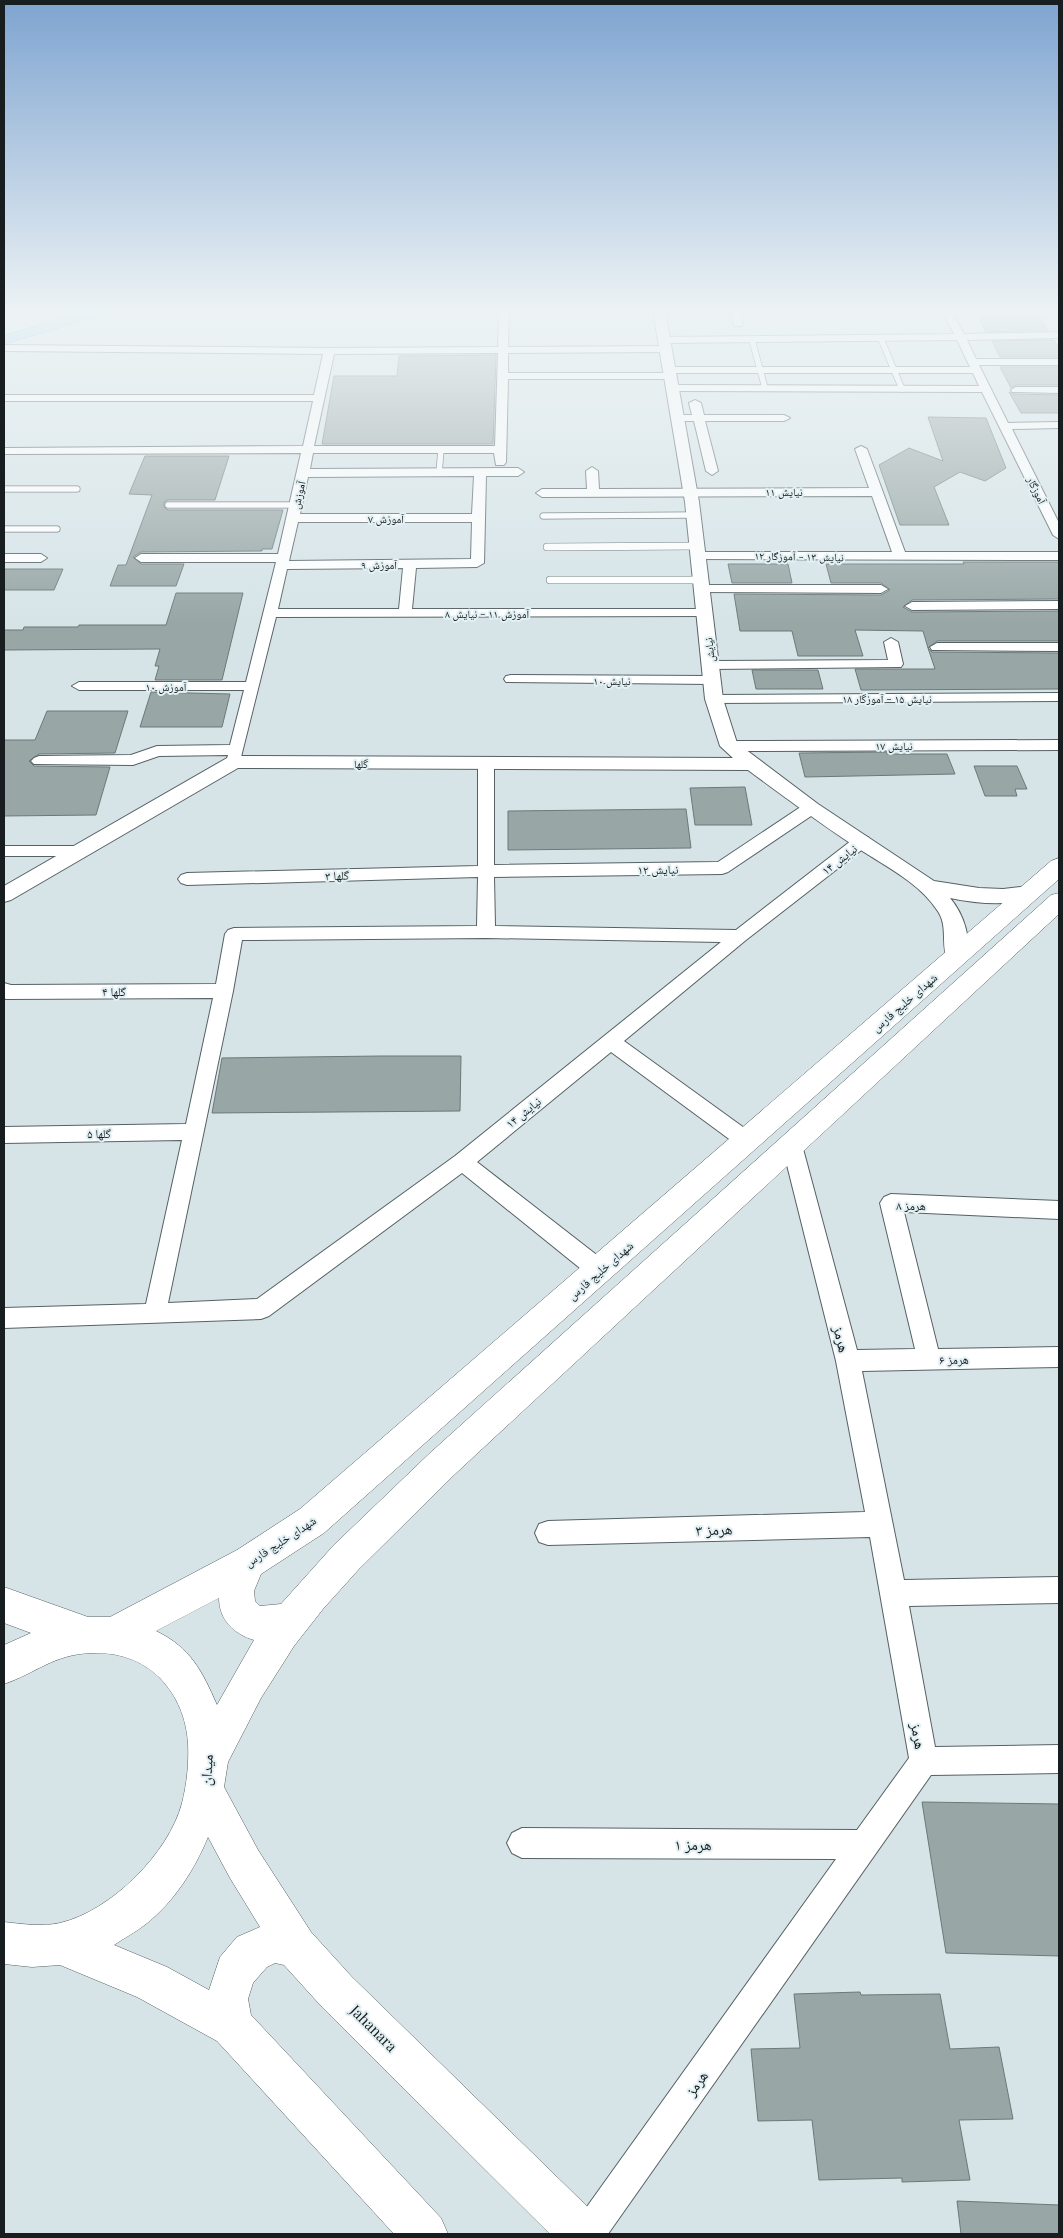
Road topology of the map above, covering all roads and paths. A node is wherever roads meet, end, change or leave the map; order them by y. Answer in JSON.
{"nodes":[{"id":1,"x":315,"y":415,"type":"edge"},
{"id":2,"x":500,"y":415,"type":"edge"},
{"id":3,"x":1000,"y":415,"type":"edge"},
{"id":4,"x":678,"y":418,"type":"joint"},
{"id":5,"x":699,"y":418,"type":"junction"},
{"id":6,"x":784,"y":418,"type":"dead end"},
{"id":7,"x":1006,"y":426,"type":"junction"},
{"id":8,"x":1059,"y":426,"type":"edge"},
{"id":9,"x":861,"y":449,"type":"dead end"},
{"id":10,"x":308,"y":450,"type":"junction"},
{"id":11,"x":441,"y":450,"type":"junction"},
{"id":12,"x":500,"y":450,"type":"junction"},
{"id":13,"x":4,"y":451,"type":"edge"},
{"id":14,"x":592,"y":471,"type":"dead end"},
{"id":15,"x":712,"y":471,"type":"dead end"},
{"id":16,"x":480,"y":472,"type":"junction"},
{"id":17,"x":500,"y":472,"type":"junction"},
{"id":18,"x":518,"y":472,"type":"dead end"},
{"id":19,"x":303,"y":473,"type":"junction"},
{"id":20,"x":439,"y":473,"type":"junction"},
{"id":21,"x":4,"y":488,"type":"edge"},
{"id":22,"x":77,"y":489,"type":"dead end"},
{"id":23,"x":691,"y":491,"type":"junction"},
{"id":24,"x":593,"y":492,"type":"junction"},
{"id":25,"x":877,"y":492,"type":"junction"},
{"id":26,"x":542,"y":493,"type":"dead end"},
{"id":27,"x":296,"y":504,"type":"junction"},
{"id":28,"x":168,"y":505,"type":"dead end"},
{"id":29,"x":694,"y":515,"type":"junction"},
{"id":30,"x":543,"y":516,"type":"dead end"},
{"id":31,"x":292,"y":518,"type":"junction"},
{"id":32,"x":480,"y":518,"type":"junction"},
{"id":33,"x":4,"y":529,"type":"edge"},
{"id":34,"x":57,"y":529,"type":"dead end"},
{"id":35,"x":1059,"y":535,"type":"edge"},
{"id":36,"x":547,"y":548,"type":"dead end"},
{"id":37,"x":698,"y":550,"type":"junction"},
{"id":38,"x":1059,"y":556,"type":"edge"},
{"id":39,"x":900,"y":557,"type":"junction"},
{"id":40,"x":4,"y":558,"type":"edge"},
{"id":41,"x":41,"y":558,"type":"dead end"},
{"id":42,"x":141,"y":558,"type":"dead end"},
{"id":43,"x":282,"y":561,"type":"junction"},
{"id":44,"x":410,"y":564,"type":"junction"},
{"id":45,"x":550,"y":580,"type":"dead end"},
{"id":46,"x":701,"y":584,"type":"junction"},
{"id":47,"x":881,"y":589,"type":"dead end"},
{"id":48,"x":1059,"y":605,"type":"edge"},
{"id":49,"x":912,"y":606,"type":"dead end"},
{"id":50,"x":269,"y":613,"type":"junction"},
{"id":51,"x":405,"y":613,"type":"junction"},
{"id":52,"x":705,"y":613,"type":"junction"},
{"id":53,"x":890,"y":642,"type":"dead end"},
{"id":54,"x":937,"y":647,"type":"dead end"},
{"id":55,"x":1059,"y":647,"type":"edge"},
{"id":56,"x":711,"y":673,"type":"junction"},
{"id":57,"x":511,"y":679,"type":"dead end"},
{"id":58,"x":80,"y":686,"type":"dead end"},
{"id":59,"x":252,"y":686,"type":"junction"},
{"id":60,"x":1059,"y":697,"type":"edge"},
{"id":61,"x":714,"y":699,"type":"junction"},
{"id":62,"x":1059,"y":745,"type":"edge"},
{"id":63,"x":729,"y":746,"type":"junction"},
{"id":64,"x":235,"y":756,"type":"junction"},
{"id":65,"x":39,"y":761,"type":"dead end"},
{"id":66,"x":486,"y":764,"type":"junction"},
{"id":67,"x":753,"y":764,"type":"junction"},
{"id":68,"x":811,"y":808,"type":"junction"},
{"id":69,"x":862,"y":841,"type":"junction"},
{"id":70,"x":4,"y":851,"type":"edge"},
{"id":71,"x":78,"y":851,"type":"junction"},
{"id":72,"x":1059,"y":866,"type":"edge"},
{"id":73,"x":486,"y":871,"type":"junction"},
{"id":74,"x":187,"y":879,"type":"dead end"},
{"id":75,"x":928,"y":886,"type":"junction"},
{"id":76,"x":1029,"y":893,"type":"junction"},
{"id":77,"x":4,"y":895,"type":"edge"},
{"id":78,"x":1059,"y":901,"type":"edge"},
{"id":79,"x":486,"y":932,"type":"junction"},
{"id":80,"x":740,"y":936,"type":"junction"},
{"id":81,"x":956,"y":956,"type":"junction"},
{"id":82,"x":224,"y":991,"type":"junction"},
{"id":83,"x":5,"y":994,"type":"edge"},
{"id":84,"x":610,"y":1041,"type":"junction"},
{"id":85,"x":194,"y":1132,"type":"junction"},
{"id":86,"x":4,"y":1134,"type":"edge"},
{"id":87,"x":747,"y":1141,"type":"junction"},
{"id":88,"x":792,"y":1144,"type":"junction"},
{"id":89,"x":462,"y":1162,"type":"junction"},
{"id":90,"x":1059,"y":1210,"type":"edge"},
{"id":91,"x":599,"y":1270,"type":"junction"},
{"id":92,"x":155,"y":1314,"type":"junction"},
{"id":93,"x":4,"y":1318,"type":"edge"},
{"id":94,"x":1059,"y":1357,"type":"edge"},
{"id":95,"x":929,"y":1359,"type":"junction"},
{"id":96,"x":848,"y":1361,"type":"junction"},
{"id":97,"x":880,"y":1524,"type":"junction"},
{"id":98,"x":548,"y":1533,"type":"dead end"},
{"id":99,"x":249,"y":1562,"type":"junction"},
{"id":100,"x":1059,"y":1590,"type":"edge"},
{"id":101,"x":894,"y":1593,"type":"junction"},
{"id":102,"x":4,"y":1605,"type":"edge"},
{"id":103,"x":292,"y":1618,"type":"junction"},
{"id":104,"x":99,"y":1634,"type":"junction"},
{"id":105,"x":4,"y":1666,"type":"edge"},
{"id":106,"x":1059,"y":1760,"type":"edge"},
{"id":107,"x":924,"y":1761,"type":"junction"},
{"id":108,"x":207,"y":1774,"type":"junction"},
{"id":109,"x":522,"y":1843,"type":"dead end"},
{"id":110,"x":865,"y":1845,"type":"junction"},
{"id":111,"x":4,"y":1943,"type":"edge"},
{"id":112,"x":61,"y":1944,"type":"junction"},
{"id":113,"x":296,"y":1947,"type":"junction"},
{"id":114,"x":232,"y":2026,"type":"junction"},
{"id":115,"x":425,"y":2234,"type":"edge"},
{"id":116,"x":583,"y":2234,"type":"edge"},
{"id":117,"x":588,"y":2234,"type":"edge"}],
"edges":[{"from":1,"to":10,"type":"street","name":"آموزش"},
{"from":2,"to":12,"type":"street"},
{"from":3,"to":7,"type":"street","name":"آموزگار"},
{"from":4,"to":5,"type":"street"},
{"from":4,"to":23,"type":"street","name":"نیایش"},
{"from":5,"to":6,"type":"street"},
{"from":5,"to":15,"type":"street"},
{"from":7,"to":8,"type":"street"},
{"from":7,"to":35,"type":"street","name":"آموزگار"},
{"from":9,"to":25,"type":"street"},
{"from":10,"to":11,"type":"street"},
{"from":10,"to":13,"type":"street"},
{"from":10,"to":19,"type":"street","name":"آموزش"},
{"from":11,"to":12,"type":"street"},
{"from":11,"to":20,"type":"lane"},
{"from":12,"to":17,"type":"street"},
{"from":14,"to":24,"type":"street"},
{"from":16,"to":17,"type":"street"},
{"from":16,"to":20,"type":"street"},
{"from":16,"to":32,"type":"street"},
{"from":17,"to":18,"type":"street"},
{"from":19,"to":20,"type":"street"},
{"from":19,"to":27,"type":"street","name":"آموزش"},
{"from":21,"to":22,"type":"lane"},
{"from":23,"to":24,"type":"street","name":"نیایش ۱۱"},
{"from":23,"to":25,"type":"street","name":"نیایش ۱۱"},
{"from":23,"to":29,"type":"street","name":"نیایش"},
{"from":24,"to":26,"type":"street","name":"نیایش ۱۱"},
{"from":25,"to":39,"type":"street"},
{"from":27,"to":28,"type":"lane"},
{"from":27,"to":31,"type":"street","name":"آموزش"},
{"from":29,"to":30,"type":"lane"},
{"from":29,"to":37,"type":"street","name":"نیایش"},
{"from":31,"to":32,"type":"street","name":"آموزش ۷"},
{"from":31,"to":43,"type":"street","name":"آموزش"},
{"from":32,"to":44,"type":"street","name":"آموزش ۹"},
{"from":33,"to":34,"type":"lane"},
{"from":36,"to":37,"type":"lane"},
{"from":37,"to":39,"type":"street","name":"نیایش ۱۳ - آموزگار ۱۲"},
{"from":37,"to":46,"type":"street","name":"نیایش"},
{"from":38,"to":39,"type":"street","name":"نیایش ۱۳ - آموزگار ۱۲"},
{"from":40,"to":41,"type":"street"},
{"from":42,"to":43,"type":"street","name":"آموزش ۹"},
{"from":43,"to":44,"type":"street","name":"آموزش ۹"},
{"from":43,"to":50,"type":"street","name":"آموزش"},
{"from":44,"to":51,"type":"street"},
{"from":45,"to":46,"type":"lane"},
{"from":46,"to":47,"type":"street"},
{"from":46,"to":52,"type":"street","name":"نیایش"},
{"from":48,"to":49,"type":"street"},
{"from":50,"to":51,"type":"street","name":"آموزش ۱۱ - نیایش ۸"},
{"from":50,"to":59,"type":"street","name":"آموزش"},
{"from":51,"to":52,"type":"street","name":"آموزش ۱۱ - نیایش ۸"},
{"from":52,"to":56,"type":"street","name":"نیایش"},
{"from":53,"to":56,"type":"street","name":"نیایش ۱۰"},
{"from":54,"to":55,"type":"street"},
{"from":56,"to":57,"type":"street","name":"نیایش ۱۰"},
{"from":56,"to":61,"type":"street","name":"نیایش"},
{"from":58,"to":59,"type":"street","name":"آموزش ۱۰"},
{"from":59,"to":64,"type":"street","name":"آموزش"},
{"from":60,"to":61,"type":"street","name":"نیایش ۱۵ - آموزگار ۱۸"},
{"from":61,"to":63,"type":"street","name":"نیایش"},
{"from":62,"to":63,"type":"street","name":"نیایش ۱۷"},
{"from":63,"to":67,"type":"street"},
{"from":64,"to":65,"type":"street"},
{"from":64,"to":66,"type":"street","name":"گلها"},
{"from":64,"to":71,"type":"street"},
{"from":66,"to":67,"type":"street","name":"گلها"},
{"from":66,"to":73,"type":"street"},
{"from":67,"to":68,"type":"street"},
{"from":68,"to":69,"type":"street"},
{"from":68,"to":73,"type":"street","name":"نیایش ۱۲"},
{"from":69,"to":75,"type":"street"},
{"from":69,"to":80,"type":"street","name":"نیایش ۱۴"},
{"from":70,"to":71,"type":"street"},
{"from":71,"to":77,"type":"street"},
{"from":72,"to":76,"type":"main road","name":"شهدای خلیج فارس"},
{"from":73,"to":74,"type":"street","name":"گلها ۳"},
{"from":73,"to":79,"type":"street"},
{"from":75,"to":76,"type":"street"},
{"from":75,"to":81,"type":"street"},
{"from":76,"to":81,"type":"main road","name":"شهدای خلیج فارس"},
{"from":78,"to":88,"type":"main road"},
{"from":79,"to":80,"type":"street"},
{"from":79,"to":82,"type":"street"},
{"from":80,"to":84,"type":"street","name":"نیایش ۱۴"},
{"from":81,"to":87,"type":"main road","name":"شهدای خلیج فارس"},
{"from":82,"to":83,"type":"street","name":"گلها ۴"},
{"from":82,"to":85,"type":"street"},
{"from":84,"to":87,"type":"street"},
{"from":84,"to":89,"type":"street","name":"نیایش ۱۴"},
{"from":85,"to":86,"type":"street","name":"گلها ۵"},
{"from":85,"to":92,"type":"street"},
{"from":87,"to":91,"type":"main road","name":"شهدای خلیج فارس"},
{"from":88,"to":96,"type":"street","name":"هرمز"},
{"from":88,"to":103,"type":"main road"},
{"from":89,"to":91,"type":"street"},
{"from":89,"to":92,"type":"street","name":"نیایش ۱۴"},
{"from":90,"to":95,"type":"street","name":"هرمز ۸"},
{"from":91,"to":99,"type":"main road","name":"شهدای خلیج فارس"},
{"from":92,"to":93,"type":"street","name":"نیایش ۱۴"},
{"from":94,"to":95,"type":"street","name":"هرمز ۶"},
{"from":95,"to":96,"type":"street","name":"هرمز ۶"},
{"from":96,"to":97,"type":"street","name":"هرمز"},
{"from":97,"to":98,"type":"street","name":"هرمز ۳"},
{"from":97,"to":101,"type":"street","name":"هرمز"},
{"from":99,"to":103,"type":"main road"},
{"from":99,"to":104,"type":"main road","name":"شهدای خلیج فارس"},
{"from":100,"to":101,"type":"street"},
{"from":101,"to":107,"type":"street","name":"هرمز"},
{"from":102,"to":104,"type":"main road"},
{"from":103,"to":108,"type":"main road"},
{"from":104,"to":105,"type":"main road","name":"میدان"},
{"from":104,"to":108,"type":"main road","name":"میدان"},
{"from":106,"to":107,"type":"street"},
{"from":107,"to":110,"type":"street","name":"هرمز"},
{"from":108,"to":112,"type":"main road","name":"میدان"},
{"from":108,"to":113,"type":"main road","name":"Jahanara"},
{"from":109,"to":110,"type":"street","name":"هرمز ۱"},
{"from":110,"to":117,"type":"street","name":"هرمز"},
{"from":111,"to":112,"type":"main road","name":"میدان"},
{"from":112,"to":114,"type":"main road"},
{"from":113,"to":114,"type":"main road"},
{"from":113,"to":116,"type":"main road","name":"Jahanara"},
{"from":114,"to":115,"type":"main road"}]}
